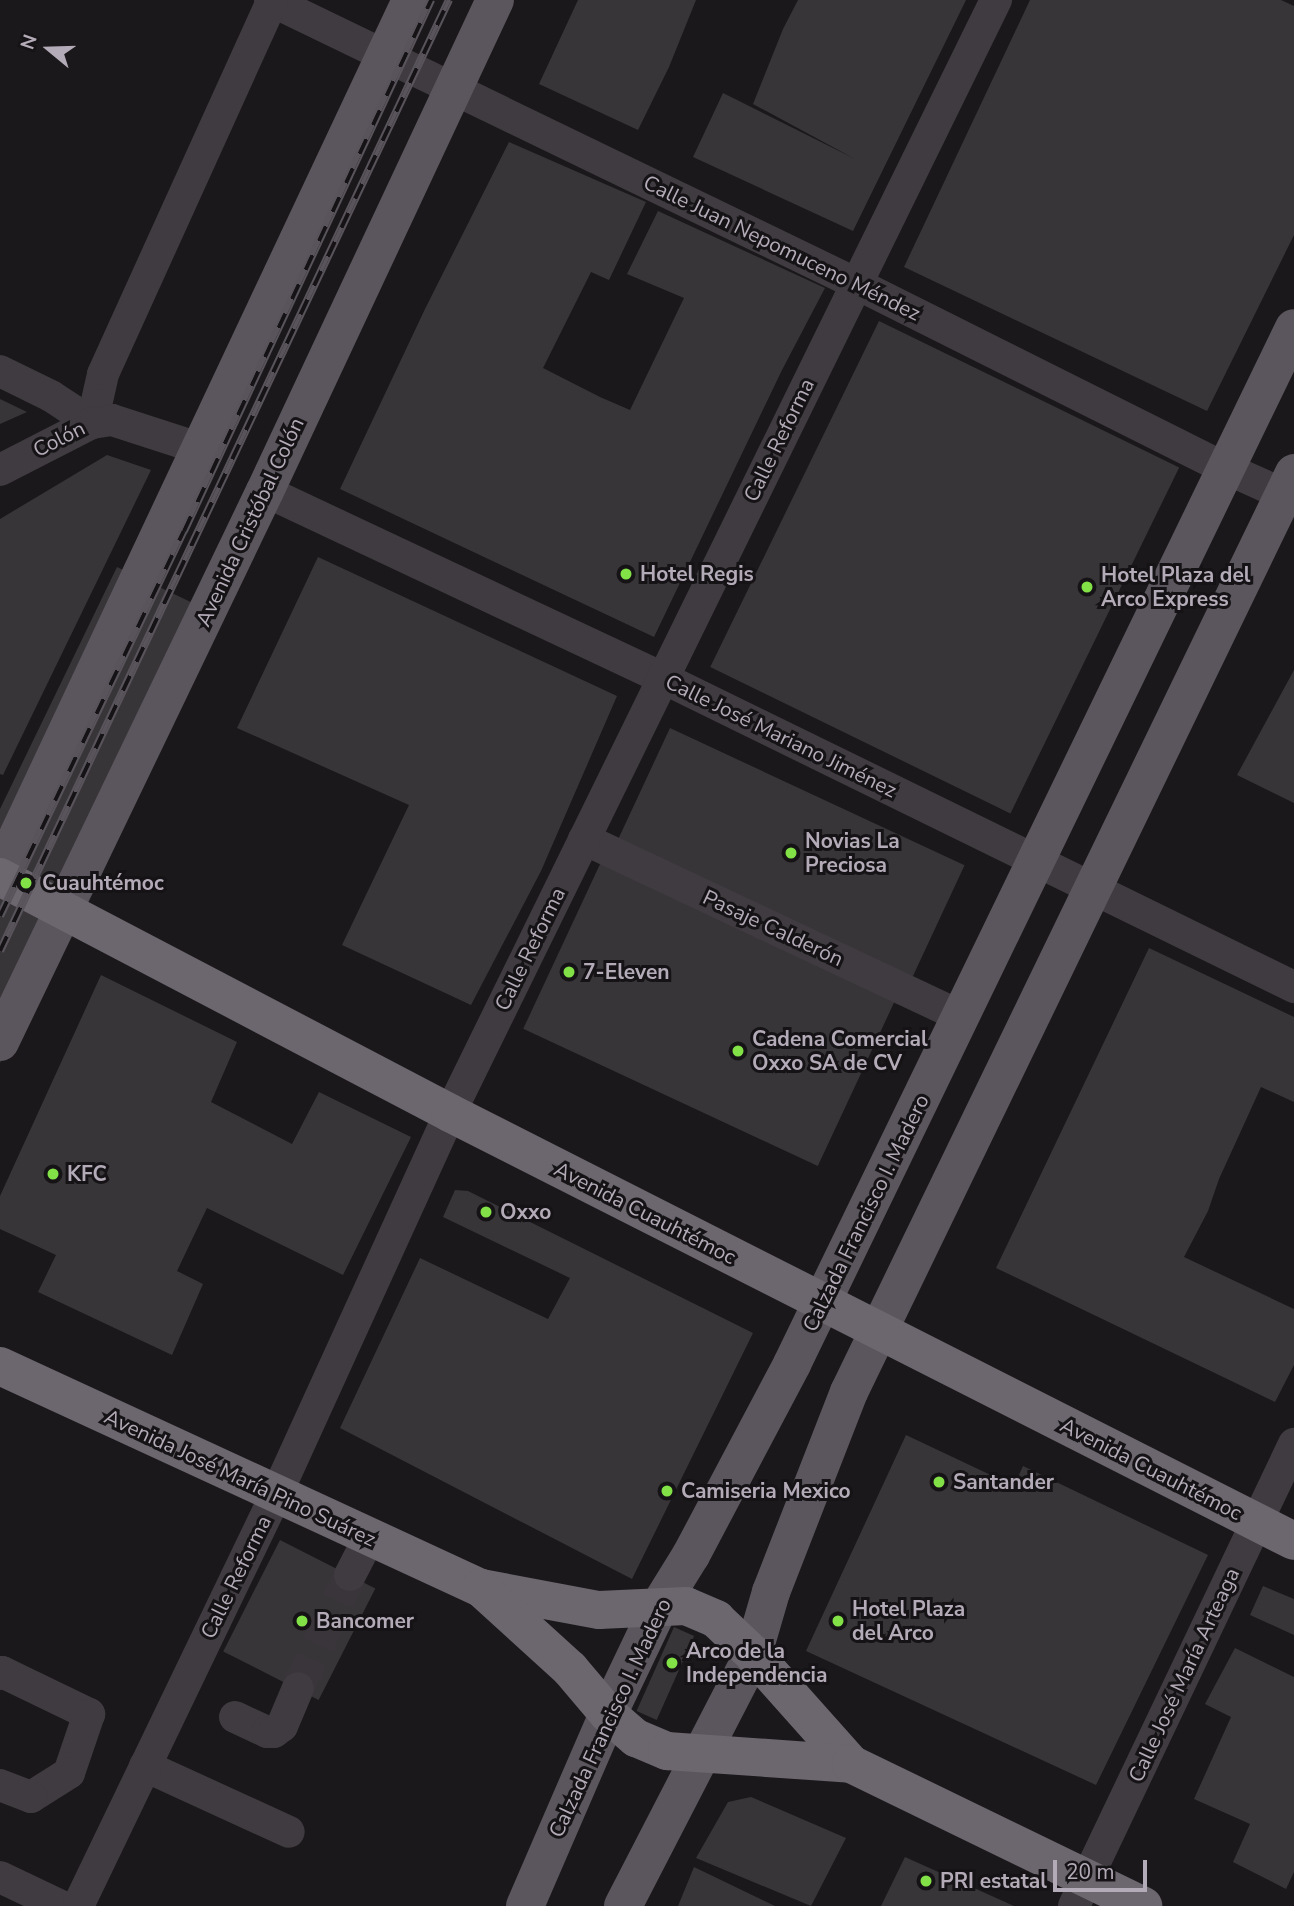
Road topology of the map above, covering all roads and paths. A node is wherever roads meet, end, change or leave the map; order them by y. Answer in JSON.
{"nodes":[{"id":1,"x":271,"y":0,"type":"edge"},
{"id":2,"x":411,"y":0,"type":"edge"},
{"id":3,"x":495,"y":0,"type":"edge"},
{"id":4,"x":996,"y":0,"type":"edge"},
{"id":5,"x":385,"y":56,"type":"junction"},
{"id":6,"x":453,"y":89,"type":"junction"},
{"id":7,"x":855,"y":283,"type":"junction"},
{"id":8,"x":1294,"y":328,"type":"edge"},
{"id":9,"x":0,"y":371,"type":"edge"},
{"id":10,"x":92,"y":423,"type":"junction"},
{"id":11,"x":202,"y":449,"type":"junction"},
{"id":12,"x":1225,"y":468,"type":"junction"},
{"id":13,"x":0,"y":470,"type":"edge"},
{"id":14,"x":1291,"y":489,"type":"edge"},
{"id":15,"x":265,"y":491,"type":"junction"},
{"id":16,"x":663,"y":678,"type":"junction"},
{"id":17,"x":584,"y":839,"type":"junction"},
{"id":18,"x":1037,"y":863,"type":"junction"},
{"id":19,"x":0,"y":876,"type":"edge"},
{"id":20,"x":1090,"y":888,"type":"junction"},
{"id":21,"x":64,"y":909,"type":"junction"},
{"id":22,"x":1294,"y":987,"type":"edge"},
{"id":23,"x":962,"y":1017,"type":"junction"},
{"id":24,"x":0,"y":1042,"type":"edge"},
{"id":25,"x":450,"y":1112,"type":"junction"},
{"id":26,"x":821,"y":1303,"type":"junction"},
{"id":27,"x":877,"y":1331,"type":"junction"},
{"id":28,"x":0,"y":1366,"type":"edge"},
{"id":29,"x":1294,"y":1444,"type":"edge"},
{"id":30,"x":276,"y":1495,"type":"junction"},
{"id":31,"x":1256,"y":1522,"type":"junction"},
{"id":32,"x":369,"y":1538,"type":"junction"},
{"id":33,"x":1294,"y":1541,"type":"edge"},
{"id":34,"x":350,"y":1575,"type":"tunnel mouth"},
{"id":35,"x":481,"y":1588,"type":"junction"},
{"id":36,"x":660,"y":1605,"type":"junction"},
{"id":37,"x":753,"y":1654,"type":"junction"},
{"id":38,"x":0,"y":1674,"type":"edge"},
{"id":39,"x":298,"y":1688,"type":"tunnel mouth"},
{"id":40,"x":608,"y":1714,"type":"junction"},
{"id":41,"x":235,"y":1717,"type":"dead end"},
{"id":42,"x":704,"y":1754,"type":"junction"},
{"id":43,"x":851,"y":1764,"type":"junction"},
{"id":44,"x":145,"y":1766,"type":"junction"},
{"id":45,"x":0,"y":1785,"type":"edge"},
{"id":46,"x":289,"y":1832,"type":"dead end"},
{"id":47,"x":0,"y":1877,"type":"edge"},
{"id":48,"x":1080,"y":1892,"type":"edge"},
{"id":49,"x":61,"y":1906,"type":"edge"},
{"id":50,"x":78,"y":1906,"type":"edge"},
{"id":51,"x":525,"y":1906,"type":"edge"},
{"id":52,"x":623,"y":1906,"type":"edge"},
{"id":53,"x":1143,"y":1906,"type":"edge"}],
"edges":[{"from":1,"to":5,"type":"street","name":"Calle Juan Nepomuceno Méndez"},
{"from":1,"to":10,"type":"street"},
{"from":2,"to":5,"type":"main road"},
{"from":3,"to":6,"type":"main road","name":"Avenida Cristóbal Colón"},
{"from":4,"to":7,"type":"street","name":"Calle Reforma"},
{"from":5,"to":6,"type":"street","name":"Calle Juan Nepomuceno Méndez"},
{"from":5,"to":11,"type":"main road"},
{"from":6,"to":7,"type":"street","name":"Calle Juan Nepomuceno Méndez"},
{"from":6,"to":15,"type":"main road","name":"Avenida Cristóbal Colón"},
{"from":7,"to":12,"type":"street","name":"Calle Juan Nepomuceno Méndez"},
{"from":7,"to":16,"type":"street","name":"Calle Reforma"},
{"from":8,"to":12,"type":"main road","name":"Calzada Francisco I. Madero"},
{"from":9,"to":10,"type":"street"},
{"from":10,"to":11,"type":"street","name":"Colón"},
{"from":10,"to":13,"type":"street","name":"Colón"},
{"from":11,"to":19,"type":"main road"},
{"from":12,"to":14,"type":"street","name":"Calle Juan Nepomuceno Méndez"},
{"from":12,"to":18,"type":"main road","name":"Calzada Francisco I. Madero"},
{"from":14,"to":20,"type":"main road"},
{"from":15,"to":16,"type":"street","name":"Calle José Mariano Jiménez"},
{"from":15,"to":21,"type":"main road","name":"Avenida Cristóbal Colón"},
{"from":16,"to":17,"type":"street","name":"Calle Reforma"},
{"from":16,"to":18,"type":"street","name":"Calle José Mariano Jiménez"},
{"from":17,"to":23,"type":"street","name":"Pasaje Calderón"},
{"from":17,"to":25,"type":"street","name":"Calle Reforma"},
{"from":18,"to":20,"type":"street","name":"Calle José Mariano Jiménez"},
{"from":18,"to":23,"type":"main road","name":"Calzada Francisco I. Madero"},
{"from":19,"to":21,"type":"highway","name":"Avenida Cuauhtémoc"},
{"from":20,"to":22,"type":"street","name":"Calle José Mariano Jiménez"},
{"from":20,"to":27,"type":"main road"},
{"from":21,"to":24,"type":"main road","name":"Avenida Cristóbal Colón"},
{"from":21,"to":25,"type":"highway","name":"Avenida Cuauhtémoc"},
{"from":23,"to":26,"type":"main road","name":"Calzada Francisco I. Madero"},
{"from":25,"to":26,"type":"highway","name":"Avenida Cuauhtémoc"},
{"from":25,"to":30,"type":"street","name":"Calle Reforma"},
{"from":26,"to":27,"type":"highway","name":"Avenida Cuauhtémoc"},
{"from":26,"to":36,"type":"main road","name":"Calzada Francisco I. Madero"},
{"from":27,"to":31,"type":"highway","name":"Avenida Cuauhtémoc"},
{"from":27,"to":37,"type":"main road"},
{"from":28,"to":30,"type":"highway","name":"Avenida José María Pino Suárez"},
{"from":29,"to":31,"type":"street","name":"Calle José María Arteaga"},
{"from":30,"to":32,"type":"highway","name":"Avenida José María Pino Suárez"},
{"from":30,"to":44,"type":"street","name":"Calle Reforma"},
{"from":31,"to":33,"type":"highway","name":"Avenida Cuauhtémoc"},
{"from":31,"to":48,"type":"street","name":"Calle José María Arteaga"},
{"from":32,"to":34,"type":"street"},
{"from":32,"to":35,"type":"highway","name":"Avenida José María Pino Suárez"},
{"from":35,"to":36,"type":"highway","name":"Avenida José María Pino Suárez"},
{"from":35,"to":40,"type":"highway","name":"Avenida José María Pino Suárez"},
{"from":36,"to":37,"type":"highway","name":"Avenida José María Pino Suárez"},
{"from":36,"to":40,"type":"main road","name":"Calzada Francisco I. Madero"},
{"from":37,"to":42,"type":"main road"},
{"from":37,"to":43,"type":"highway","name":"Avenida José María Pino Suárez"},
{"from":38,"to":45,"type":"street"},
{"from":39,"to":41,"type":"street"},
{"from":40,"to":42,"type":"highway","name":"Avenida José María Pino Suárez"},
{"from":40,"to":51,"type":"main road","name":"Calzada Francisco I. Madero"},
{"from":42,"to":43,"type":"highway","name":"Avenida José María Pino Suárez"},
{"from":42,"to":52,"type":"main road"},
{"from":43,"to":48,"type":"highway","name":"Avenida José María Pino Suárez"},
{"from":44,"to":46,"type":"street"},
{"from":44,"to":50,"type":"street","name":"Calle Reforma"},
{"from":47,"to":49,"type":"street"},
{"from":48,"to":53,"type":"highway","name":"Avenida José María Pino Suárez"}]}
